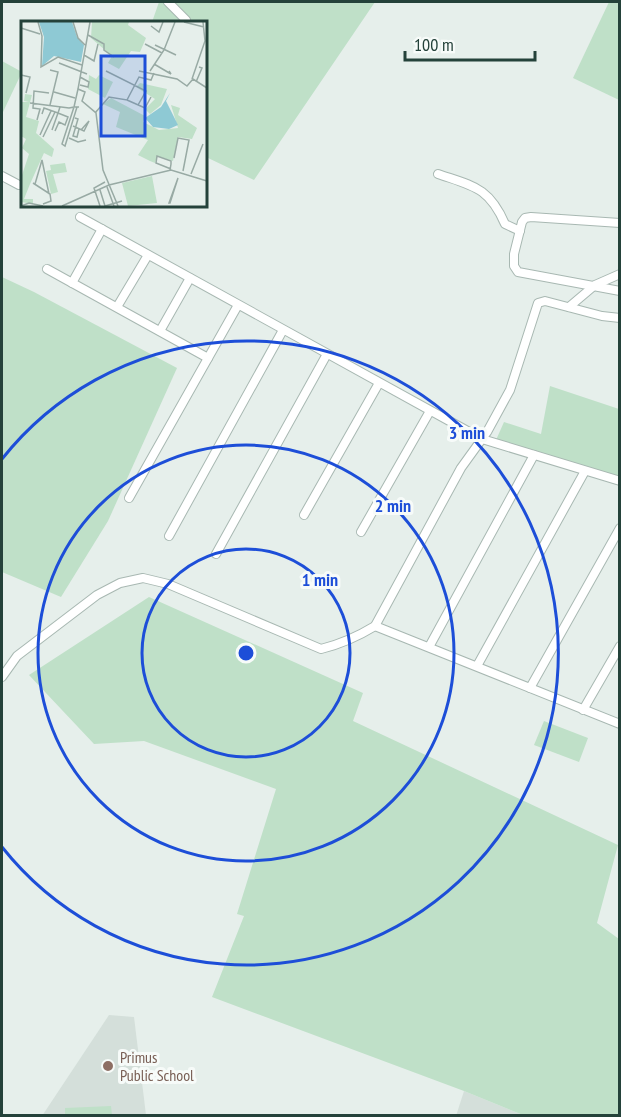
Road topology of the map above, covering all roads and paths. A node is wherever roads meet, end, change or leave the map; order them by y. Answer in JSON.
{"nodes":[{"id":1,"x":168,"y":2,"type":"edge"},
{"id":2,"x":186,"y":20,"type":"dead end"},
{"id":3,"x":438,"y":174,"type":"dead end"},
{"id":4,"x":2,"y":176,"type":"edge"},
{"id":5,"x":19,"y":184,"type":"dead end"},
{"id":6,"x":80,"y":217,"type":"dead end"},
{"id":7,"x":620,"y":223,"type":"edge"},
{"id":8,"x":102,"y":230,"type":"junction"},
{"id":9,"x":520,"y":231,"type":"junction"},
{"id":10,"x":148,"y":255,"type":"junction"},
{"id":11,"x":47,"y":269,"type":"dead end"},
{"id":12,"x":620,"y":274,"type":"edge"},
{"id":13,"x":190,"y":278,"type":"junction"},
{"id":14,"x":72,"y":283,"type":"junction"},
{"id":15,"x":595,"y":285,"type":"junction"},
{"id":16,"x":620,"y":291,"type":"edge"},
{"id":17,"x":238,"y":305,"type":"junction"},
{"id":18,"x":568,"y":307,"type":"junction"},
{"id":19,"x":117,"y":308,"type":"junction"},
{"id":20,"x":620,"y":318,"type":"edge"},
{"id":21,"x":283,"y":330,"type":"junction"},
{"id":22,"x":160,"y":331,"type":"junction"},
{"id":23,"x":327,"y":354,"type":"junction"},
{"id":24,"x":208,"y":358,"type":"junction"},
{"id":25,"x":379,"y":383,"type":"junction"},
{"id":26,"x":430,"y":411,"type":"junction"},
{"id":27,"x":482,"y":440,"type":"junction"},
{"id":28,"x":534,"y":455,"type":"junction"},
{"id":29,"x":585,"y":471,"type":"junction"},
{"id":30,"x":620,"y":481,"type":"edge"},
{"id":31,"x":129,"y":498,"type":"dead end"},
{"id":32,"x":304,"y":515,"type":"dead end"},
{"id":33,"x":620,"y":528,"type":"edge"},
{"id":34,"x":361,"y":532,"type":"dead end"},
{"id":35,"x":169,"y":536,"type":"dead end"},
{"id":36,"x":216,"y":554,"type":"dead end"},
{"id":37,"x":375,"y":626,"type":"junction"},
{"id":38,"x":620,"y":646,"type":"edge"},
{"id":39,"x":429,"y":647,"type":"junction"},
{"id":40,"x":477,"y":666,"type":"junction"},
{"id":41,"x":2,"y":677,"type":"edge"},
{"id":42,"x":530,"y":688,"type":"junction"},
{"id":43,"x":583,"y":710,"type":"junction"},
{"id":44,"x":620,"y":724,"type":"edge"}],
"edges":[{"from":1,"to":2,"type":"street"},
{"from":3,"to":9,"type":"street"},
{"from":4,"to":5,"type":"street"},
{"from":6,"to":8,"type":"street"},
{"from":7,"to":9,"type":"street"},
{"from":8,"to":10,"type":"street"},
{"from":8,"to":14,"type":"street"},
{"from":9,"to":15,"type":"street"},
{"from":10,"to":13,"type":"street"},
{"from":10,"to":19,"type":"street"},
{"from":11,"to":14,"type":"street"},
{"from":12,"to":15,"type":"street"},
{"from":13,"to":17,"type":"street"},
{"from":13,"to":22,"type":"street"},
{"from":14,"to":19,"type":"street"},
{"from":15,"to":16,"type":"street"},
{"from":15,"to":18,"type":"street"},
{"from":17,"to":21,"type":"street"},
{"from":17,"to":24,"type":"street"},
{"from":18,"to":20,"type":"street"},
{"from":18,"to":27,"type":"street"},
{"from":19,"to":22,"type":"street"},
{"from":21,"to":23,"type":"street"},
{"from":21,"to":35,"type":"street"},
{"from":22,"to":24,"type":"street"},
{"from":23,"to":25,"type":"street"},
{"from":23,"to":36,"type":"street"},
{"from":24,"to":31,"type":"street"},
{"from":25,"to":26,"type":"street"},
{"from":25,"to":32,"type":"street"},
{"from":26,"to":27,"type":"street"},
{"from":26,"to":34,"type":"street"},
{"from":27,"to":28,"type":"street"},
{"from":27,"to":37,"type":"street"},
{"from":28,"to":29,"type":"street"},
{"from":28,"to":39,"type":"street"},
{"from":29,"to":30,"type":"street"},
{"from":29,"to":40,"type":"street"},
{"from":33,"to":42,"type":"street"},
{"from":37,"to":39,"type":"street"},
{"from":37,"to":41,"type":"street"},
{"from":38,"to":43,"type":"street"},
{"from":39,"to":40,"type":"street"},
{"from":40,"to":42,"type":"street"},
{"from":42,"to":43,"type":"street"},
{"from":43,"to":44,"type":"street"}]}
